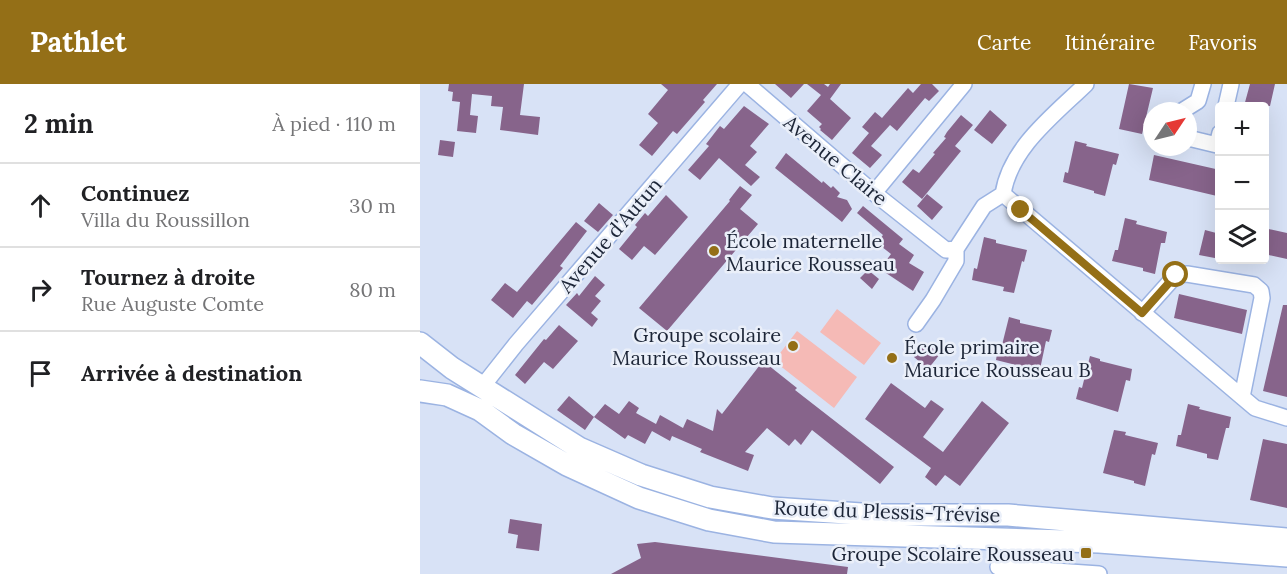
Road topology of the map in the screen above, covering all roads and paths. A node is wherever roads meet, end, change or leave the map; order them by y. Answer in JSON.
{"nodes":[{"id":1,"x":740,"y":84,"type":"edge"},
{"id":2,"x":747,"y":84,"type":"edge"},
{"id":3,"x":964,"y":84,"type":"edge"},
{"id":4,"x":1086,"y":84,"type":"edge"},
{"id":5,"x":1203,"y":84,"type":"edge"},
{"id":6,"x":1231,"y":84,"type":"edge"},
{"id":7,"x":1196,"y":102,"type":"edge"},
{"id":8,"x":1227,"y":102,"type":"edge"},
{"id":9,"x":1197,"y":141,"type":"edge"},
{"id":10,"x":1215,"y":146,"type":"edge"},
{"id":11,"x":874,"y":193,"type":"junction"},
{"id":12,"x":1003,"y":194,"type":"junction"},
{"id":13,"x":956,"y":249,"type":"junction"},
{"id":14,"x":1142,"y":313,"type":"junction"},
{"id":15,"x":916,"y":324,"type":"dead end"},
{"id":16,"x":420,"y":343,"type":"edge"},
{"id":17,"x":482,"y":387,"type":"junction"},
{"id":18,"x":420,"y":391,"type":"edge"},
{"id":19,"x":1242,"y":398,"type":"junction"},
{"id":20,"x":1287,"y":418,"type":"edge"},
{"id":21,"x":998,"y":515,"type":"junction"},
{"id":22,"x":999,"y":539,"type":"junction"},
{"id":23,"x":1287,"y":539,"type":"edge"},
{"id":24,"x":1287,"y":556,"type":"edge"},
{"id":25,"x":998,"y":571,"type":"edge"},
{"id":26,"x":1099,"y":574,"type":"edge"}],
"edges":[{"from":1,"to":17,"type":"street","name":"Avenue d'Autun"},
{"from":2,"to":11,"type":"street","name":"Avenue Claire"},
{"from":3,"to":11,"type":"street"},
{"from":4,"to":12,"type":"street"},
{"from":5,"to":7,"type":"street"},
{"from":6,"to":8,"type":"street"},
{"from":9,"to":10,"type":"street"},
{"from":11,"to":13,"type":"street","name":"Avenue Claire"},
{"from":12,"to":13,"type":"street"},
{"from":12,"to":14,"type":"street"},
{"from":13,"to":15,"type":"street"},
{"from":14,"to":19,"type":"street"},
{"from":14,"to":19,"type":"street"},
{"from":16,"to":17,"type":"main road","name":"Route du Plessis-Trévise"},
{"from":17,"to":21,"type":"main road","name":"Route du Plessis-Trévise"},
{"from":18,"to":22,"type":"main road","name":"Route du Plessis-Trévise"},
{"from":19,"to":20,"type":"street"},
{"from":21,"to":22,"type":"street"},
{"from":21,"to":22,"type":"street"},
{"from":21,"to":23,"type":"main road","name":"Route du Plessis-Trévise"},
{"from":22,"to":24,"type":"main road","name":"Route du Plessis-Trévise"},
{"from":22,"to":25,"type":"street"},
{"from":25,"to":26,"type":"street"}]}
